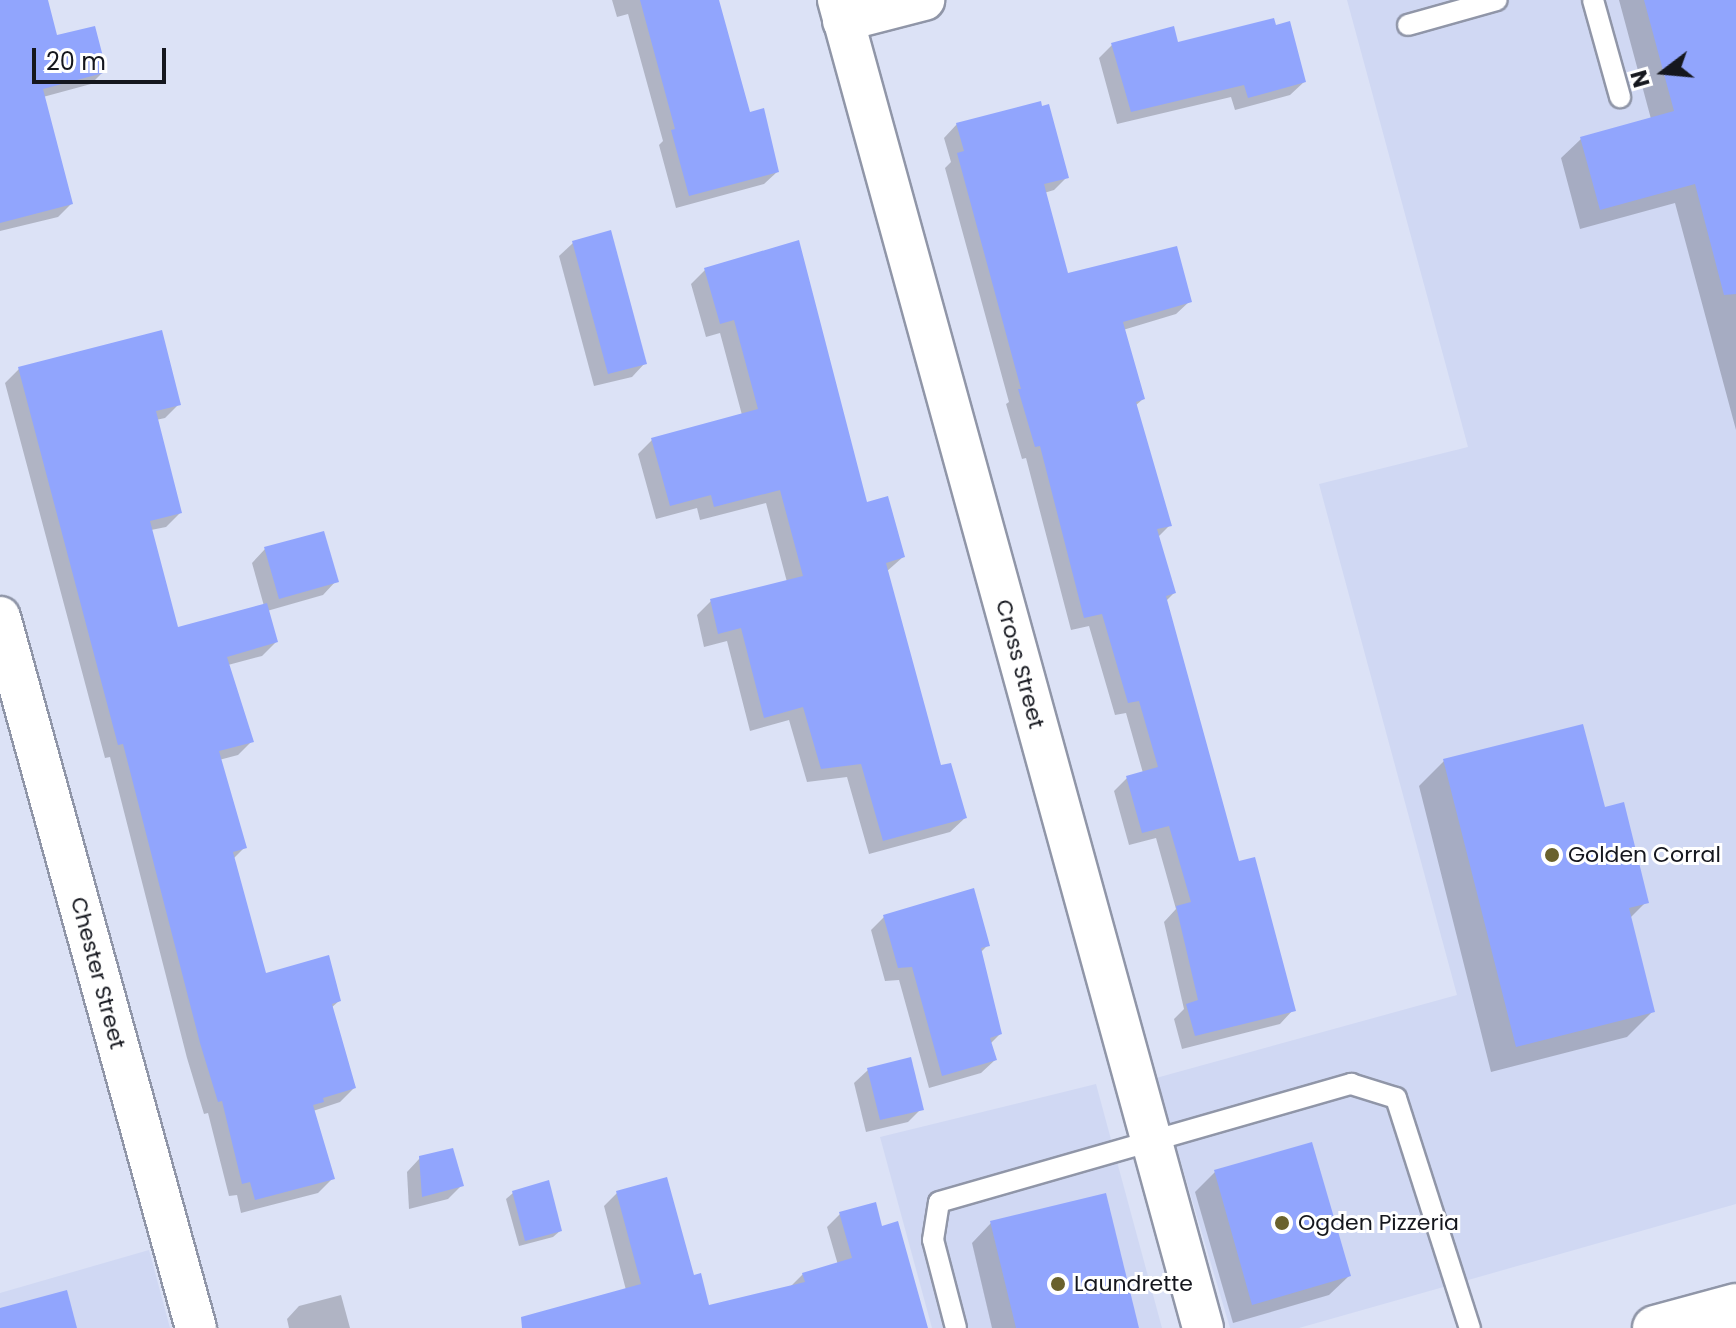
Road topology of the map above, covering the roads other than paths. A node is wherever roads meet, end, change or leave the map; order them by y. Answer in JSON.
{"nodes":[{"id":1,"x":924,"y":0,"type":"edge"},
{"id":2,"x":1497,"y":0,"type":"edge"},
{"id":3,"x":1593,"y":0,"type":"edge"},
{"id":4,"x":840,"y":11,"type":"edge"},
{"id":5,"x":1408,"y":25,"type":"dead end"},
{"id":6,"x":1620,"y":97,"type":"dead end"},
{"id":7,"x":0,"y":617,"type":"edge"},
{"id":8,"x":1152,"y":1144,"type":"junction"},
{"id":9,"x":1736,"y":1306,"type":"edge"},
{"id":10,"x":196,"y":1328,"type":"edge"},
{"id":11,"x":956,"y":1328,"type":"edge"},
{"id":12,"x":1203,"y":1328,"type":"edge"},
{"id":13,"x":1470,"y":1328,"type":"edge"},
{"id":14,"x":1655,"y":1328,"type":"edge"}],
"edges":[{"from":1,"to":4,"type":"street"},
{"from":2,"to":5,"type":"lane"},
{"from":3,"to":6,"type":"lane"},
{"from":4,"to":8,"type":"street","name":"Cross Street"},
{"from":7,"to":10,"type":"street","name":"Chester Street"},
{"from":8,"to":11,"type":"lane"},
{"from":8,"to":12,"type":"street","name":"Cross Street"},
{"from":8,"to":13,"type":"lane"},
{"from":9,"to":14,"type":"main road"}]}
